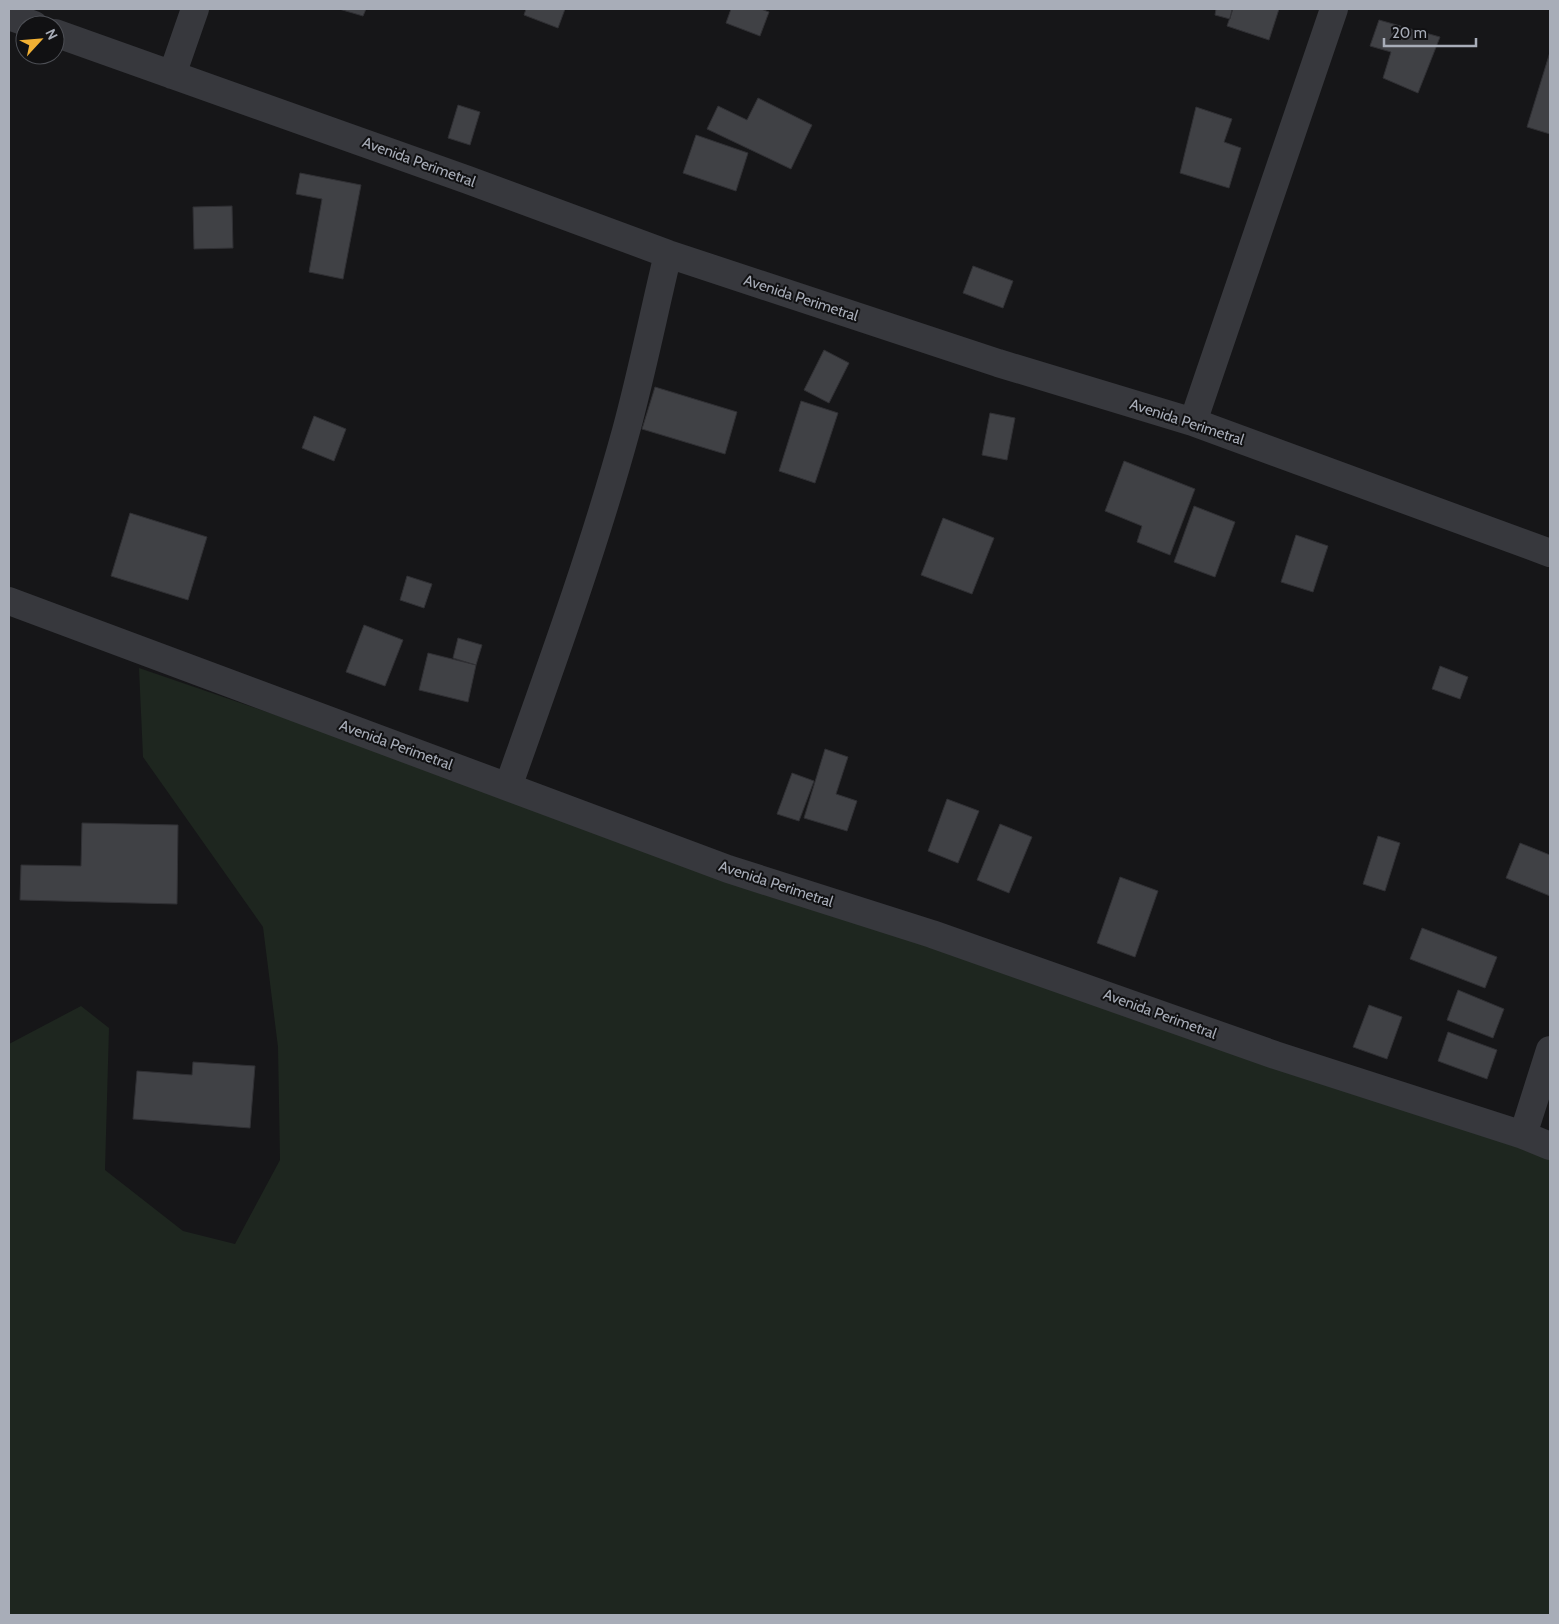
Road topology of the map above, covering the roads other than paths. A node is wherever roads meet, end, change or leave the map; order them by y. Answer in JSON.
{"nodes":[{"id":1,"x":195,"y":9,"type":"edge"},
{"id":2,"x":1334,"y":9,"type":"edge"},
{"id":3,"x":65,"y":36,"type":"edge"},
{"id":4,"x":172,"y":75,"type":"junction"},
{"id":5,"x":668,"y":254,"type":"junction"},
{"id":6,"x":1193,"y":422,"type":"junction"},
{"id":7,"x":1550,"y":553,"type":"edge"},
{"id":8,"x":9,"y":602,"type":"edge"},
{"id":9,"x":508,"y":787,"type":"junction"},
{"id":10,"x":1550,"y":1050,"type":"edge"},
{"id":11,"x":1523,"y":1135,"type":"junction"},
{"id":12,"x":1550,"y":1146,"type":"edge"}],
"edges":[{"from":1,"to":4,"type":"street"},
{"from":2,"to":6,"type":"street"},
{"from":3,"to":4,"type":"street","name":"Avenida Perimetral"},
{"from":4,"to":5,"type":"street","name":"Avenida Perimetral"},
{"from":5,"to":6,"type":"street","name":"Avenida Perimetral"},
{"from":5,"to":9,"type":"street"},
{"from":6,"to":7,"type":"street","name":"Avenida Perimetral"},
{"from":8,"to":9,"type":"street","name":"Avenida Perimetral"},
{"from":9,"to":11,"type":"street","name":"Avenida Perimetral"},
{"from":10,"to":11,"type":"street"},
{"from":11,"to":12,"type":"street","name":"Avenida Perimetral"}]}
